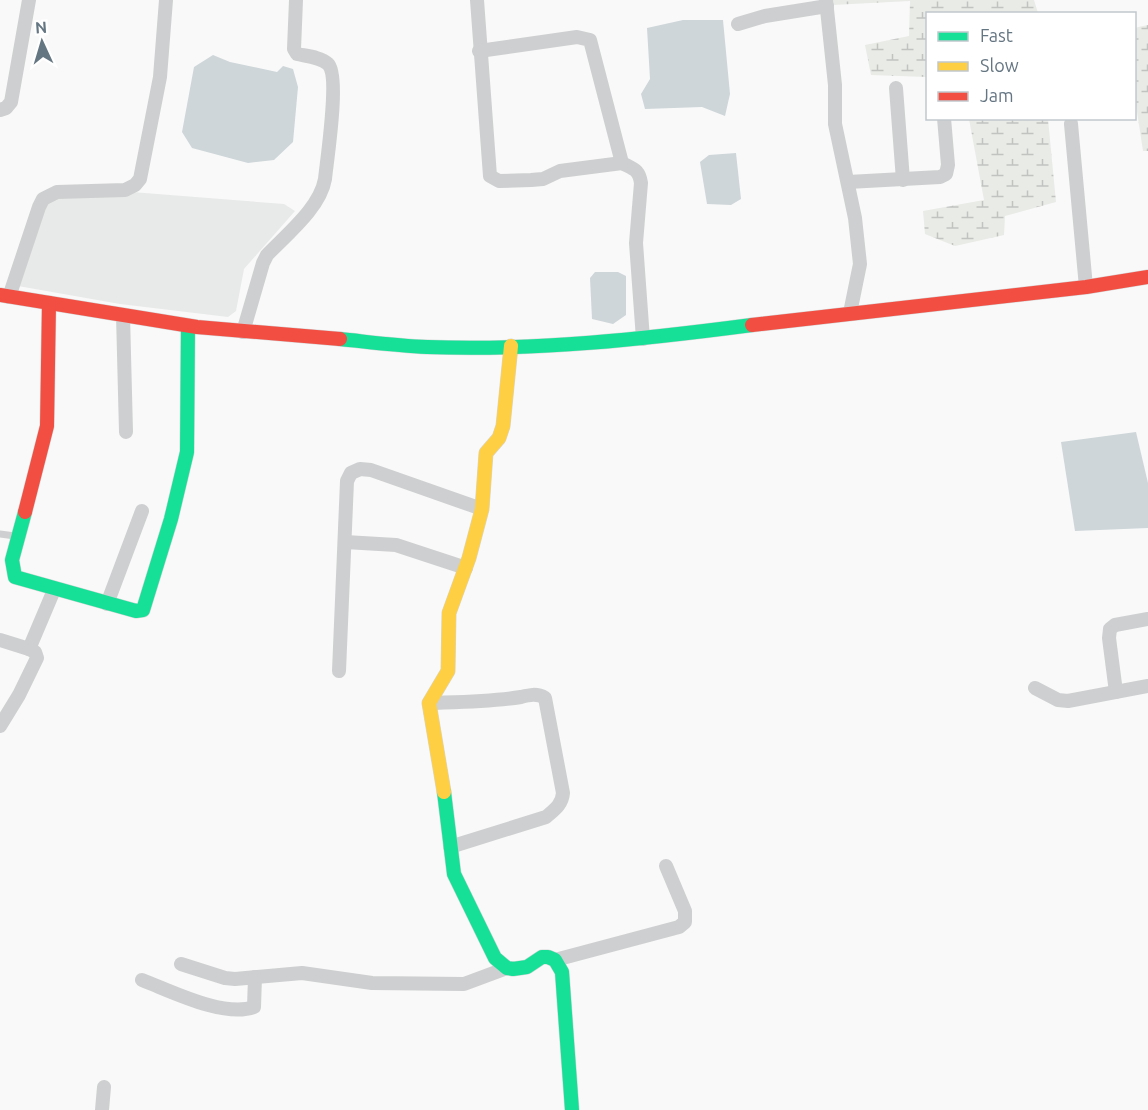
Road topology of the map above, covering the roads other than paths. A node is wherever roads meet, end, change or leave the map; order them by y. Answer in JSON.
{"nodes":[{"id":1,"x":29,"y":0,"type":"edge"},
{"id":2,"x":166,"y":0,"type":"edge"},
{"id":3,"x":296,"y":0,"type":"edge"},
{"id":4,"x":477,"y":0,"type":"edge"},
{"id":5,"x":827,"y":3,"type":"edge"},
{"id":6,"x":738,"y":24,"type":"dead end"},
{"id":7,"x":479,"y":51,"type":"junction"},
{"id":8,"x":896,"y":88,"type":"dead end"},
{"id":9,"x":0,"y":110,"type":"edge"},
{"id":10,"x":944,"y":120,"type":"edge"},
{"id":11,"x":1071,"y":124,"type":"dead end"},
{"id":12,"x":622,"y":163,"type":"junction"},
{"id":13,"x":903,"y":180,"type":"junction"},
{"id":14,"x":848,"y":182,"type":"junction"},
{"id":15,"x":1148,"y":277,"type":"edge"},
{"id":16,"x":1086,"y":287,"type":"junction"},
{"id":17,"x":5,"y":296,"type":"edge"},
{"id":18,"x":49,"y":303,"type":"junction"},
{"id":19,"x":850,"y":313,"type":"junction"},
{"id":20,"x":123,"y":315,"type":"junction"},
{"id":21,"x":188,"y":326,"type":"junction"},
{"id":22,"x":243,"y":332,"type":"junction"},
{"id":23,"x":643,"y":339,"type":"junction"},
{"id":24,"x":511,"y":346,"type":"junction"},
{"id":25,"x":126,"y":432,"type":"dead end"},
{"id":26,"x":483,"y":510,"type":"junction"},
{"id":27,"x":142,"y":511,"type":"dead end"},
{"id":28,"x":0,"y":534,"type":"edge"},
{"id":29,"x":18,"y":537,"type":"junction"},
{"id":30,"x":345,"y":542,"type":"junction"},
{"id":31,"x":466,"y":568,"type":"junction"},
{"id":32,"x":54,"y":590,"type":"junction"},
{"id":33,"x":107,"y":604,"type":"junction"},
{"id":34,"x":1148,"y":619,"type":"edge"},
{"id":35,"x":0,"y":640,"type":"edge"},
{"id":36,"x":29,"y":649,"type":"junction"},
{"id":37,"x":339,"y":671,"type":"dead end"},
{"id":38,"x":1148,"y":686,"type":"edge"},
{"id":39,"x":1035,"y":688,"type":"dead end"},
{"id":40,"x":1116,"y":692,"type":"junction"},
{"id":41,"x":429,"y":703,"type":"junction"},
{"id":42,"x":0,"y":726,"type":"edge"},
{"id":43,"x":450,"y":847,"type":"junction"},
{"id":44,"x":666,"y":866,"type":"dead end"},
{"id":45,"x":555,"y":960,"type":"junction"},
{"id":46,"x":181,"y":964,"type":"dead end"},
{"id":47,"x":507,"y":968,"type":"junction"},
{"id":48,"x":255,"y":977,"type":"junction"},
{"id":49,"x":142,"y":980,"type":"dead end"},
{"id":50,"x":104,"y":1087,"type":"dead end"},
{"id":51,"x":102,"y":1110,"type":"edge"},
{"id":52,"x":572,"y":1110,"type":"edge"}],
"edges":[{"from":1,"to":9,"type":"street"},
{"from":2,"to":17,"type":"street"},
{"from":3,"to":22,"type":"street"},
{"from":4,"to":7,"type":"street"},
{"from":5,"to":6,"type":"street"},
{"from":5,"to":14,"type":"street"},
{"from":7,"to":12,"type":"street"},
{"from":7,"to":12,"type":"street"},
{"from":8,"to":13,"type":"street"},
{"from":10,"to":13,"type":"street"},
{"from":11,"to":16,"type":"street"},
{"from":12,"to":23,"type":"street"},
{"from":13,"to":14,"type":"street"},
{"from":14,"to":19,"type":"street"},
{"from":15,"to":16,"type":"street"},
{"from":16,"to":19,"type":"street"},
{"from":17,"to":18,"type":"street"},
{"from":18,"to":20,"type":"street"},
{"from":18,"to":29,"type":"street"},
{"from":19,"to":23,"type":"street"},
{"from":20,"to":21,"type":"street"},
{"from":20,"to":25,"type":"street"},
{"from":21,"to":22,"type":"street"},
{"from":21,"to":33,"type":"street"},
{"from":22,"to":24,"type":"street"},
{"from":23,"to":24,"type":"street"},
{"from":24,"to":26,"type":"street"},
{"from":26,"to":30,"type":"street"},
{"from":26,"to":31,"type":"street"},
{"from":27,"to":33,"type":"street"},
{"from":28,"to":29,"type":"lane"},
{"from":29,"to":32,"type":"street"},
{"from":30,"to":31,"type":"street"},
{"from":30,"to":37,"type":"street"},
{"from":31,"to":41,"type":"street"},
{"from":32,"to":33,"type":"street"},
{"from":32,"to":36,"type":"street"},
{"from":34,"to":40,"type":"street"},
{"from":35,"to":36,"type":"street"},
{"from":36,"to":42,"type":"street"},
{"from":38,"to":40,"type":"street"},
{"from":39,"to":40,"type":"street"},
{"from":41,"to":43,"type":"street"},
{"from":41,"to":43,"type":"street"},
{"from":43,"to":47,"type":"street"},
{"from":44,"to":45,"type":"street"},
{"from":45,"to":47,"type":"street"},
{"from":45,"to":52,"type":"street"},
{"from":46,"to":48,"type":"street"},
{"from":47,"to":48,"type":"street"},
{"from":48,"to":49,"type":"street"},
{"from":50,"to":51,"type":"street"}]}
